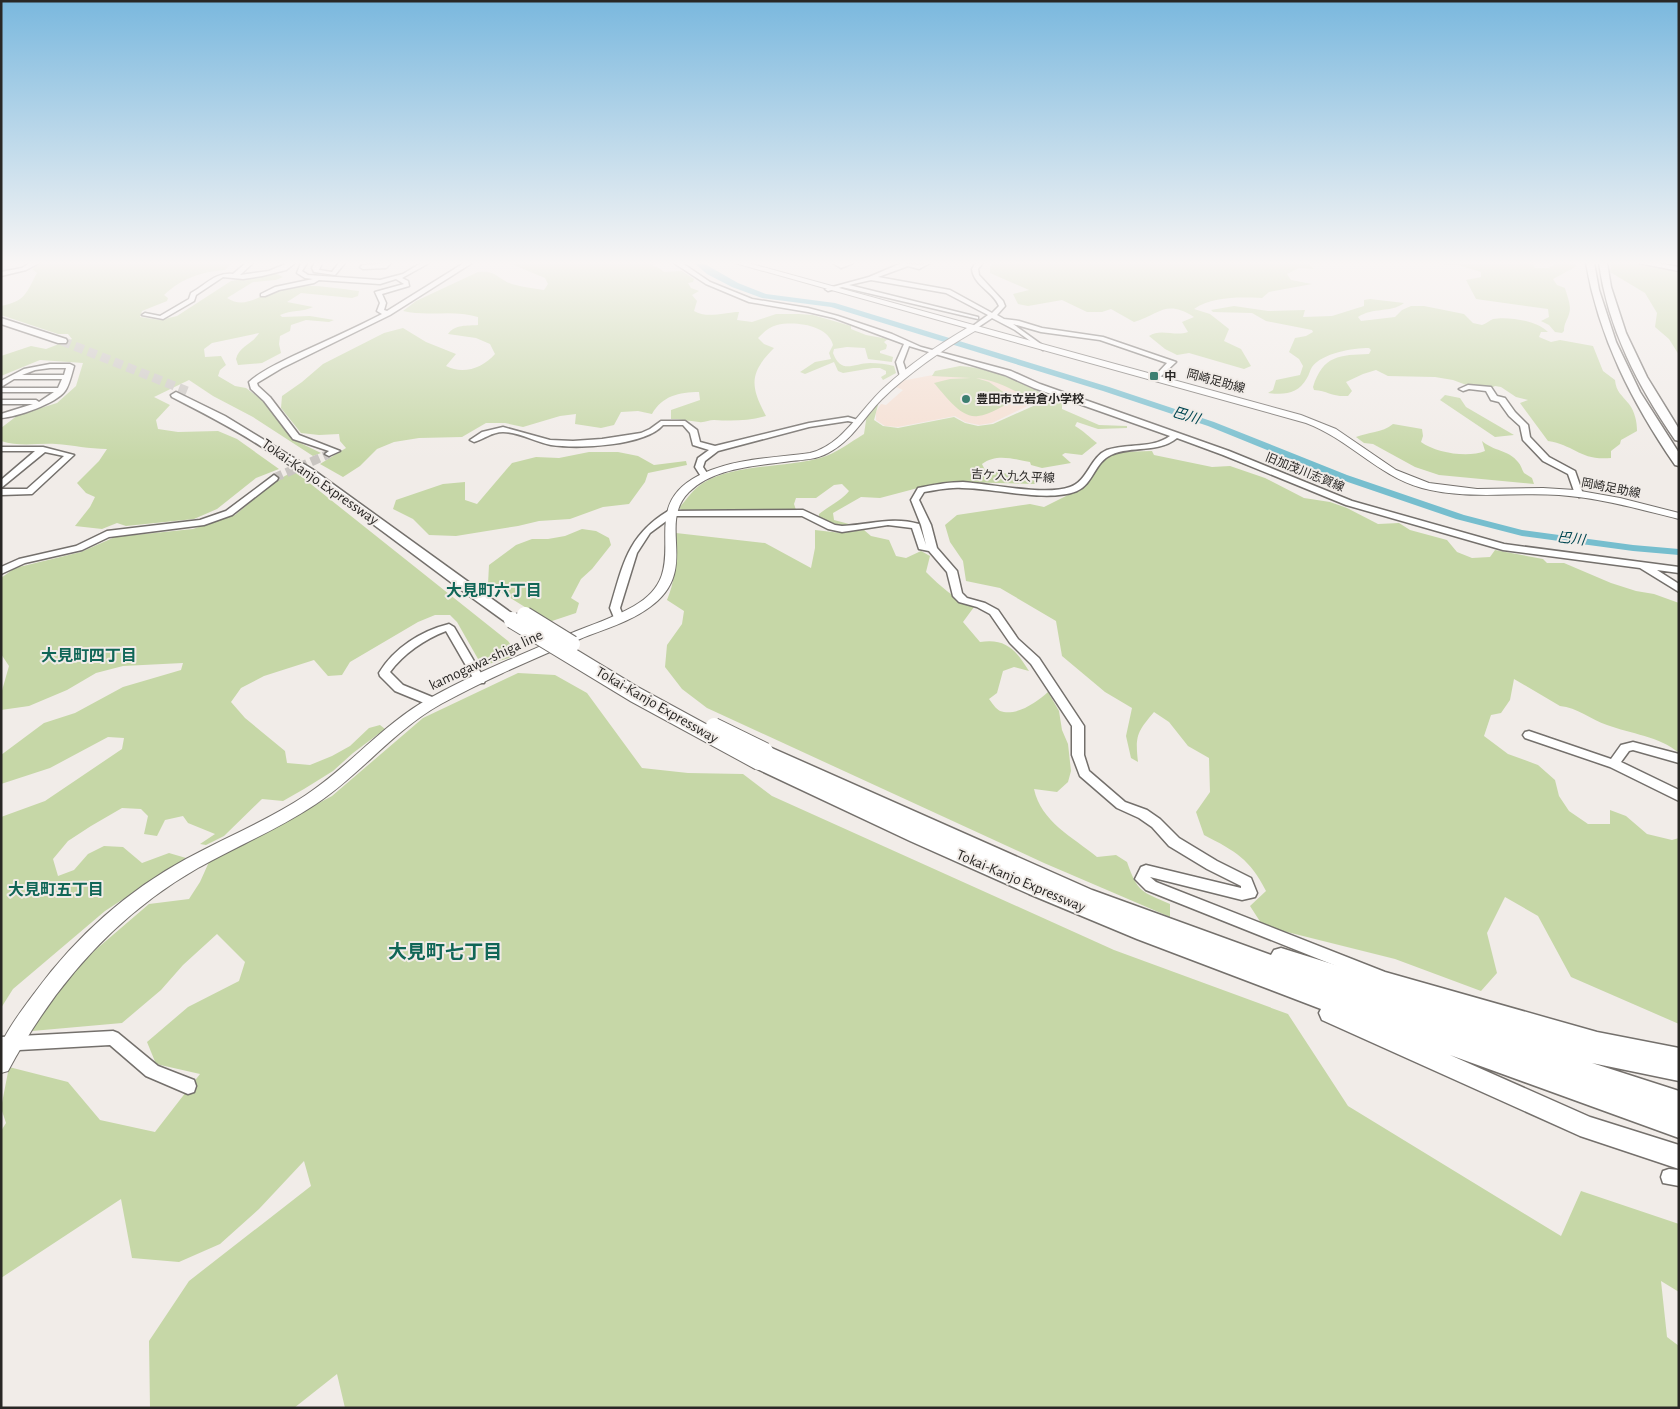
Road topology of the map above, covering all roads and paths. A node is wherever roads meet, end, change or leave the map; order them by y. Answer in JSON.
{"nodes":[{"id":1,"x":4,"y":329,"type":"edge"},
{"id":2,"x":19,"y":329,"type":"edge"},
{"id":3,"x":357,"y":329,"type":"edge"},
{"id":4,"x":870,"y":329,"type":"edge"},
{"id":5,"x":965,"y":329,"type":"edge"},
{"id":6,"x":1015,"y":329,"type":"edge"},
{"id":7,"x":1038,"y":329,"type":"edge"},
{"id":8,"x":1606,"y":329,"type":"edge"},
{"id":9,"x":1621,"y":329,"type":"edge"},
{"id":10,"x":969,"y":330,"type":"junction"},
{"id":11,"x":907,"y":344,"type":"junction"},
{"id":12,"x":1044,"y":348,"type":"junction"},
{"id":13,"x":935,"y":352,"type":"junction"},
{"id":14,"x":903,"y":374,"type":"junction"},
{"id":15,"x":11,"y":377,"type":"junction"},
{"id":16,"x":68,"y":377,"type":"junction"},
{"id":17,"x":1157,"y":378,"type":"junction"},
{"id":18,"x":1,"y":385,"type":"edge"},
{"id":19,"x":1463,"y":389,"type":"dead end"},
{"id":20,"x":1,"y":390,"type":"edge"},
{"id":21,"x":62,"y":390,"type":"junction"},
{"id":22,"x":181,"y":393,"type":"tunnel mouth"},
{"id":23,"x":1,"y":402,"type":"edge"},
{"id":24,"x":39,"y":405,"type":"junction"},
{"id":25,"x":3,"y":417,"type":"edge"},
{"id":26,"x":857,"y":421,"type":"junction"},
{"id":27,"x":1669,"y":424,"type":"joint"},
{"id":28,"x":1176,"y":435,"type":"junction"},
{"id":29,"x":1679,"y":438,"type":"edge"},
{"id":30,"x":474,"y":440,"type":"dead end"},
{"id":31,"x":43,"y":449,"type":"junction"},
{"id":32,"x":715,"y":449,"type":"junction"},
{"id":33,"x":3,"y":452,"type":"edge"},
{"id":34,"x":329,"y":454,"type":"dead end"},
{"id":35,"x":1679,"y":462,"type":"edge"},
{"id":36,"x":705,"y":476,"type":"junction"},
{"id":37,"x":274,"y":478,"type":"tunnel mouth"},
{"id":38,"x":1,"y":485,"type":"edge"},
{"id":39,"x":1,"y":492,"type":"edge"},
{"id":40,"x":1579,"y":494,"type":"junction"},
{"id":41,"x":671,"y":513,"type":"junction"},
{"id":42,"x":1679,"y":516,"type":"edge"},
{"id":43,"x":932,"y":549,"type":"junction"},
{"id":44,"x":1640,"y":564,"type":"junction"},
{"id":45,"x":1679,"y":570,"type":"edge"},
{"id":46,"x":1,"y":571,"type":"edge"},
{"id":47,"x":1679,"y":589,"type":"edge"},
{"id":48,"x":619,"y":618,"type":"junction"},
{"id":49,"x":480,"y":680,"type":"junction"},
{"id":50,"x":433,"y":702,"type":"junction"},
{"id":51,"x":1529,"y":735,"type":"dead end"},
{"id":52,"x":762,"y":757,"type":"junction"},
{"id":53,"x":1679,"y":759,"type":"edge"},
{"id":54,"x":1614,"y":764,"type":"junction"},
{"id":55,"x":1679,"y":796,"type":"edge"},
{"id":56,"x":1085,"y":896,"type":"junction"},
{"id":57,"x":1177,"y":945,"type":"junction"},
{"id":58,"x":7,"y":1044,"type":"edge"},
{"id":59,"x":1679,"y":1056,"type":"edge"},
{"id":60,"x":1,"y":1064,"type":"edge"},
{"id":61,"x":1679,"y":1070,"type":"edge"},
{"id":62,"x":188,"y":1086,"type":"dead end"},
{"id":63,"x":1679,"y":1103,"type":"edge"},
{"id":64,"x":1679,"y":1126,"type":"edge"},
{"id":65,"x":1679,"y":1157,"type":"edge"}],
"edges":[{"from":1,"to":2,"type":"highway"},
{"from":3,"to":34,"type":"street"},
{"from":4,"to":11,"type":"street","name":"旧加茂川志賀線"},
{"from":5,"to":10,"type":"main road","name":"岡崎足助線"},
{"from":6,"to":12,"type":"street"},
{"from":7,"to":17,"type":"street"},
{"from":8,"to":35,"type":"highway"},
{"from":9,"to":27,"type":"highway"},
{"from":10,"to":12,"type":"main road","name":"岡崎足助線"},
{"from":10,"to":13,"type":"main road"},
{"from":11,"to":13,"type":"street","name":"旧加茂川志賀線"},
{"from":11,"to":14,"type":"street"},
{"from":12,"to":17,"type":"main road","name":"岡崎足助線"},
{"from":13,"to":14,"type":"main road"},
{"from":13,"to":28,"type":"street","name":"旧加茂川志賀線"},
{"from":14,"to":26,"type":"main road"},
{"from":15,"to":16,"type":"street"},
{"from":15,"to":16,"type":"street"},
{"from":15,"to":18,"type":"street"},
{"from":16,"to":21,"type":"street"},
{"from":17,"to":40,"type":"main road","name":"岡崎足助線"},
{"from":19,"to":40,"type":"street"},
{"from":20,"to":21,"type":"street"},
{"from":21,"to":24,"type":"street"},
{"from":22,"to":52,"type":"highway","name":"Tokai-Kanjo Expressway","bridge":true},
{"from":23,"to":24,"type":"street"},
{"from":24,"to":25,"type":"street"},
{"from":26,"to":32,"type":"street"},
{"from":26,"to":36,"type":"main road"},
{"from":27,"to":29,"type":"highway"},
{"from":28,"to":43,"type":"street","name":"吉ケ入九久平線"},
{"from":28,"to":44,"type":"street","name":"旧加茂川志賀線"},
{"from":30,"to":32,"type":"street"},
{"from":31,"to":33,"type":"street"},
{"from":31,"to":38,"type":"street"},
{"from":31,"to":39,"type":"street"},
{"from":32,"to":36,"type":"street"},
{"from":36,"to":41,"type":"main road"},
{"from":37,"to":46,"type":"street"},
{"from":40,"to":42,"type":"main road","name":"岡崎足助線"},
{"from":41,"to":43,"type":"street"},
{"from":41,"to":48,"type":"street"},
{"from":41,"to":48,"type":"main road","name":"kamogawa-shiga line"},
{"from":43,"to":59,"type":"street"},
{"from":44,"to":45,"type":"street","name":"旧加茂川志賀線"},
{"from":44,"to":47,"type":"street"},
{"from":48,"to":49,"type":"main road","name":"kamogawa-shiga line"},
{"from":49,"to":50,"type":"main road","name":"kamogawa-shiga line"},
{"from":49,"to":50,"type":"street"},
{"from":50,"to":58,"type":"main road","name":"kamogawa-shiga line"},
{"from":51,"to":54,"type":"street"},
{"from":52,"to":56,"type":"highway","name":"Tokai-Kanjo Expressway"},
{"from":52,"to":57,"type":"highway","name":"Tokai-Kanjo Expressway"},
{"from":53,"to":54,"type":"street"},
{"from":54,"to":55,"type":"street"},
{"from":56,"to":61,"type":"highway","name":"Tokai-Kanjo Expressway"},
{"from":56,"to":63,"type":"highway"},
{"from":57,"to":64,"type":"highway"},
{"from":57,"to":65,"type":"highway","name":"Tokai-Kanjo Expressway"},
{"from":58,"to":60,"type":"main road","name":"kamogawa-shiga line"},
{"from":58,"to":62,"type":"street"}]}
